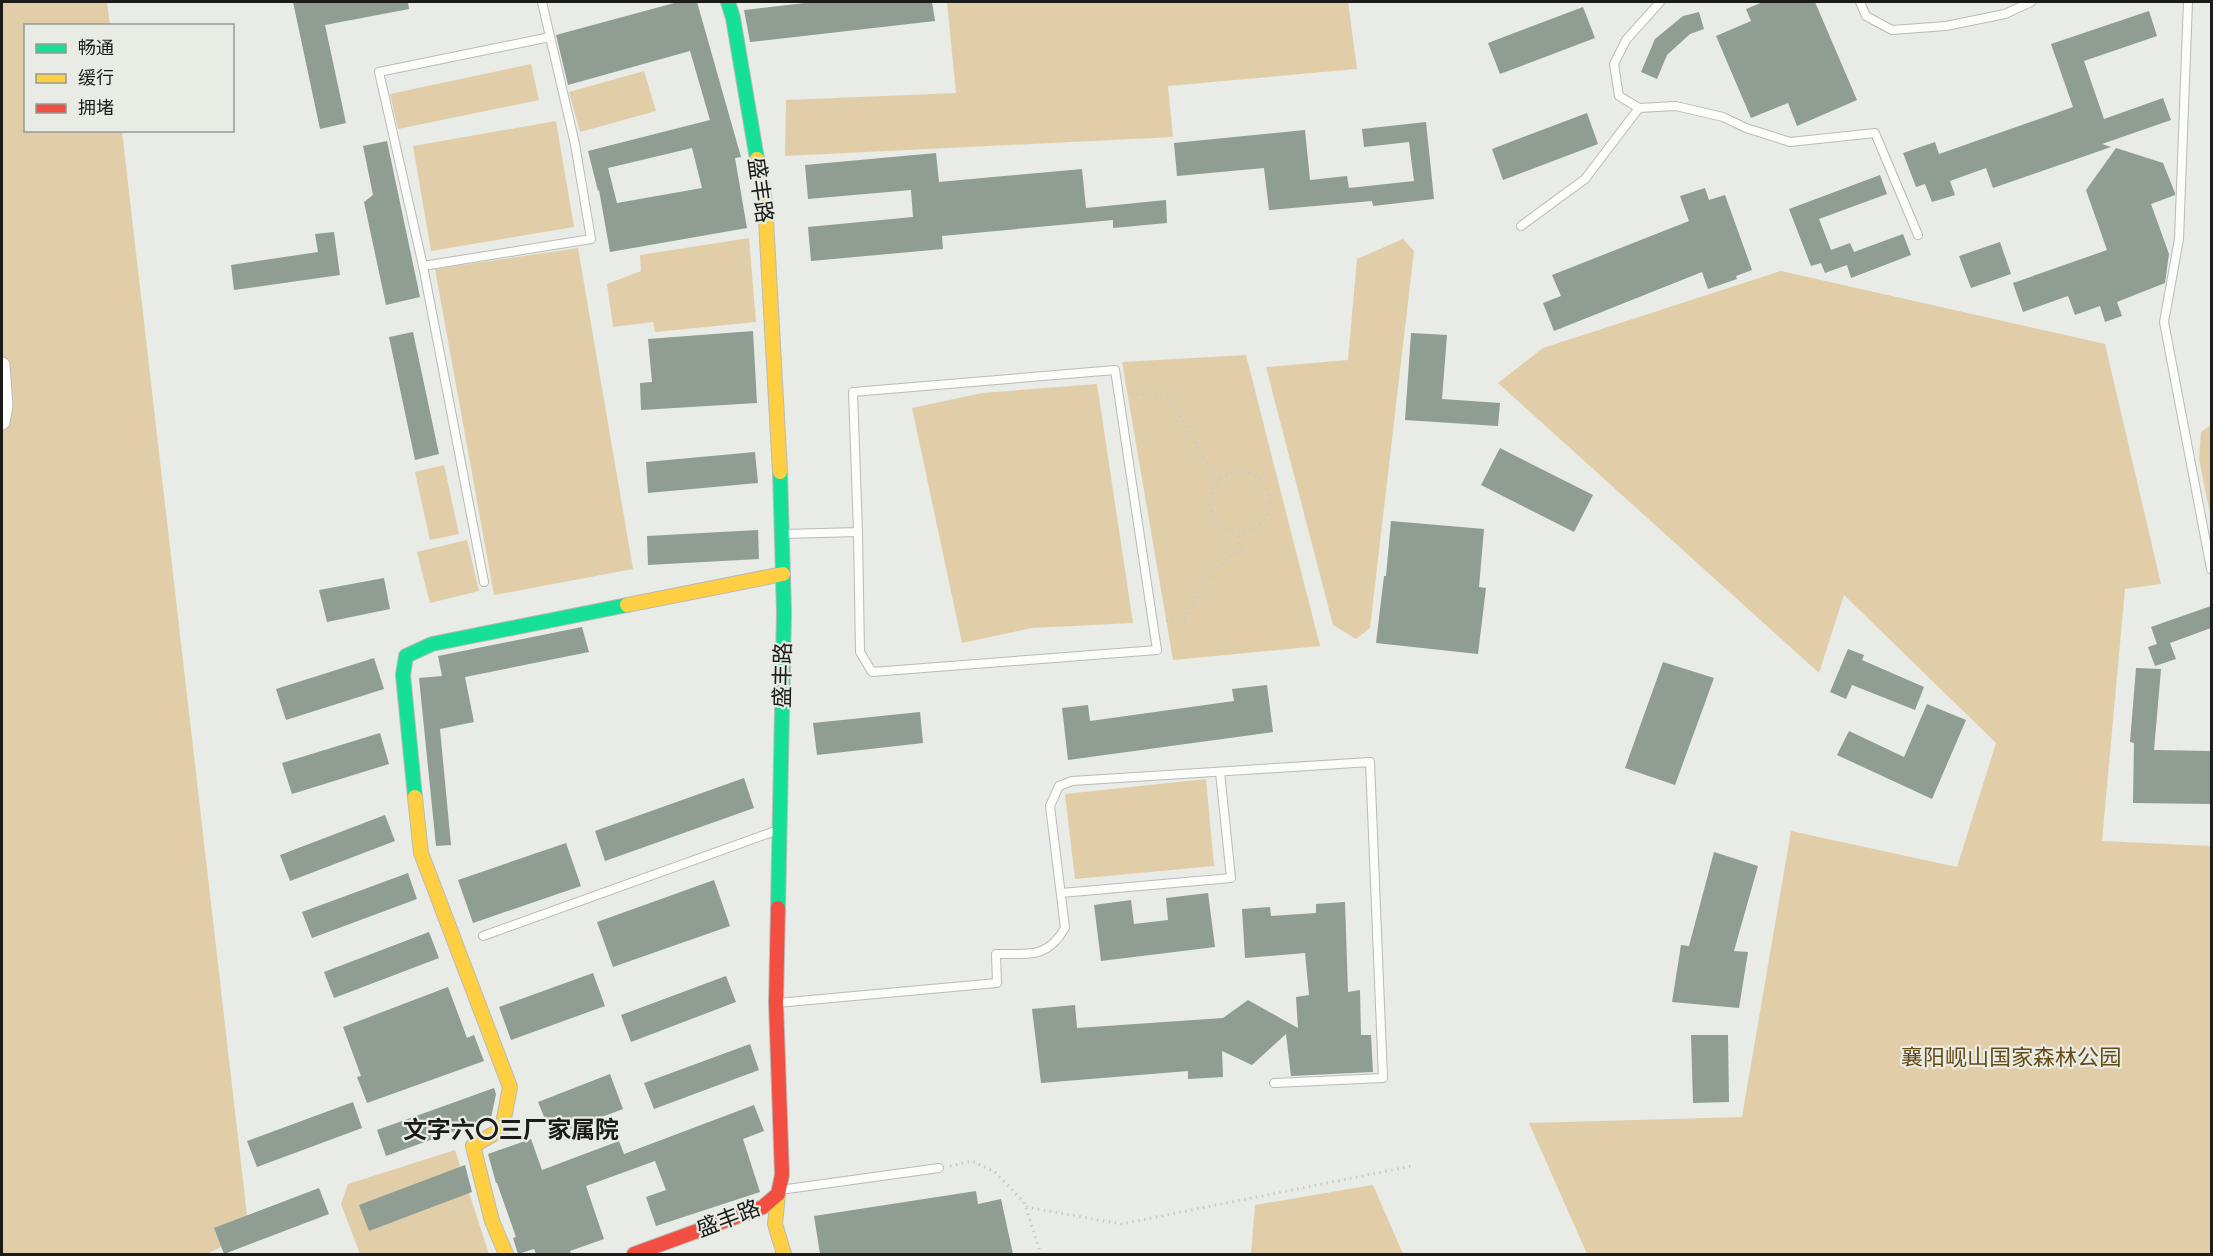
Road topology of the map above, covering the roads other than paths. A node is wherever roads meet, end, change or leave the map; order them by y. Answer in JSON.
{"nodes":[{"id":1,"x":542,"y":2,"type":"edge"},
{"id":2,"x":728,"y":2,"type":"edge"},
{"id":3,"x":1660,"y":2,"type":"edge"},
{"id":4,"x":1860,"y":2,"type":"edge"},
{"id":5,"x":2031,"y":2,"type":"edge"},
{"id":6,"x":2188,"y":2,"type":"edge"},
{"id":7,"x":550,"y":37,"type":"junction"},
{"id":8,"x":1639,"y":108,"type":"junction"},
{"id":9,"x":1521,"y":226,"type":"dead end"},
{"id":10,"x":1918,"y":235,"type":"dead end"},
{"id":11,"x":423,"y":266,"type":"junction"},
{"id":12,"x":2,"y":364,"type":"edge"},
{"id":13,"x":2,"y":422,"type":"edge"},
{"id":14,"x":858,"y":532,"type":"junction"},
{"id":15,"x":782,"y":534,"type":"junction"},
{"id":16,"x":2211,"y":569,"type":"edge"},
{"id":17,"x":783,"y":574,"type":"junction"},
{"id":18,"x":484,"y":582,"type":"dead end"},
{"id":19,"x":1220,"y":772,"type":"junction"},
{"id":20,"x":779,"y":830,"type":"junction"},
{"id":21,"x":1061,"y":893,"type":"junction"},
{"id":22,"x":483,"y":936,"type":"dead end"},
{"id":23,"x":776,"y":1003,"type":"junction"},
{"id":24,"x":1274,"y":1083,"type":"dead end"},
{"id":25,"x":939,"y":1168,"type":"road end"},
{"id":26,"x":778,"y":1192,"type":"junction"},
{"id":27,"x":653,"y":1246,"type":"junction"},
{"id":28,"x":506,"y":1254,"type":"edge"},
{"id":29,"x":623,"y":1254,"type":"edge"},
{"id":30,"x":634,"y":1254,"type":"edge"},
{"id":31,"x":783,"y":1254,"type":"edge"}],
"edges":[{"from":1,"to":7,"type":"lane"},
{"from":2,"to":15,"type":"street","name":"盛丰路"},
{"from":3,"to":8,"type":"lane"},
{"from":4,"to":5,"type":"lane"},
{"from":6,"to":16,"type":"lane"},
{"from":7,"to":11,"type":"lane"},
{"from":7,"to":11,"type":"lane"},
{"from":8,"to":9,"type":"lane"},
{"from":8,"to":10,"type":"lane"},
{"from":11,"to":18,"type":"lane"},
{"from":12,"to":13,"type":"street"},
{"from":14,"to":14,"type":"lane"},
{"from":14,"to":15,"type":"lane"},
{"from":15,"to":17,"type":"street","name":"盛丰路"},
{"from":17,"to":20,"type":"street","name":"盛丰路"},
{"from":17,"to":28,"type":"street"},
{"from":19,"to":21,"type":"lane"},
{"from":19,"to":21,"type":"lane"},
{"from":19,"to":24,"type":"lane"},
{"from":20,"to":22,"type":"lane"},
{"from":20,"to":23,"type":"street","name":"盛丰路"},
{"from":21,"to":23,"type":"lane"},
{"from":23,"to":26,"type":"street","name":"盛丰路"},
{"from":25,"to":26,"type":"lane"},
{"from":26,"to":27,"type":"street","name":"盛丰路"},
{"from":26,"to":31,"type":"street"},
{"from":27,"to":29,"type":"street"},
{"from":27,"to":30,"type":"street","name":"盛丰路"}]}
